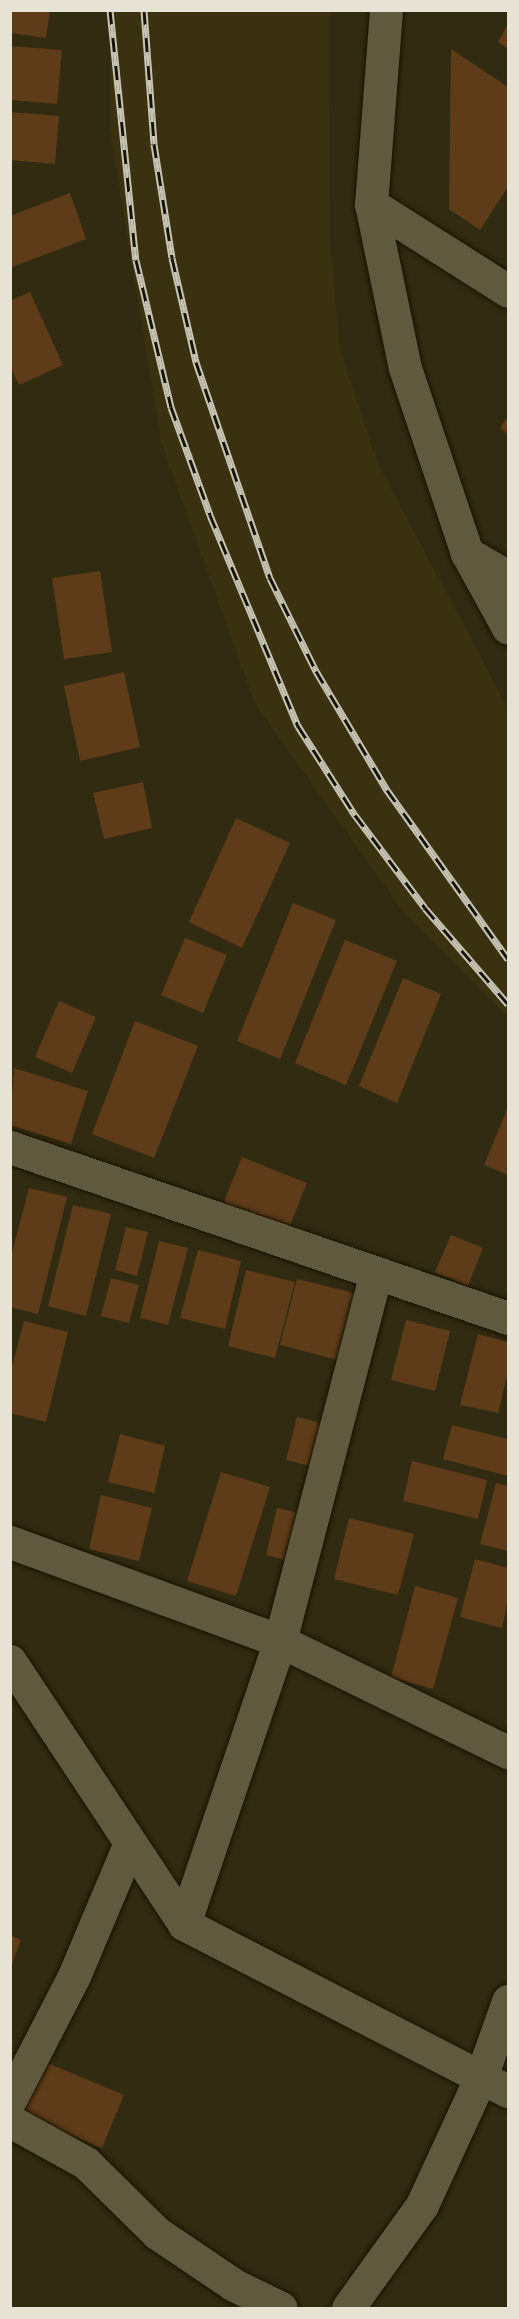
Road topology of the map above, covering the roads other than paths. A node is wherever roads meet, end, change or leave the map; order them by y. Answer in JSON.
{"nodes":[{"id":1,"x":386,"y":10,"type":"edge"},
{"id":2,"x":371,"y":204,"type":"junction"},
{"id":3,"x":508,"y":291,"type":"edge"},
{"id":4,"x":467,"y":553,"type":"junction"},
{"id":5,"x":508,"y":577,"type":"edge"},
{"id":6,"x":508,"y":628,"type":"edge"},
{"id":7,"x":10,"y":1147,"type":"edge"},
{"id":8,"x":376,"y":1273,"type":"junction"},
{"id":9,"x":508,"y":1318,"type":"edge"},
{"id":10,"x":10,"y":1542,"type":"edge"},
{"id":11,"x":280,"y":1641,"type":"junction"},
{"id":12,"x":10,"y":1661,"type":"edge"},
{"id":13,"x":22,"y":1693,"type":"edge"},
{"id":14,"x":508,"y":1752,"type":"edge"},
{"id":15,"x":130,"y":1843,"type":"junction"},
{"id":16,"x":184,"y":1924,"type":"junction"},
{"id":17,"x":508,"y":2001,"type":"edge"},
{"id":18,"x":495,"y":2084,"type":"edge"},
{"id":19,"x":10,"y":2100,"type":"edge"},
{"id":20,"x":10,"y":2121,"type":"edge"},
{"id":21,"x":281,"y":2308,"type":"edge"},
{"id":22,"x":348,"y":2308,"type":"edge"}],
"edges":[{"from":1,"to":2,"type":"street"},
{"from":2,"to":3,"type":"street"},
{"from":2,"to":4,"type":"street"},
{"from":4,"to":5,"type":"street"},
{"from":4,"to":6,"type":"street"},
{"from":7,"to":8,"type":"street"},
{"from":8,"to":9,"type":"street"},
{"from":8,"to":11,"type":"street"},
{"from":10,"to":11,"type":"street"},
{"from":11,"to":14,"type":"street"},
{"from":11,"to":16,"type":"street"},
{"from":12,"to":13,"type":"street"},
{"from":13,"to":15,"type":"street"},
{"from":15,"to":16,"type":"street"},
{"from":15,"to":19,"type":"street"},
{"from":16,"to":18,"type":"street"},
{"from":17,"to":18,"type":"street"},
{"from":18,"to":22,"type":"street"},
{"from":20,"to":21,"type":"street"}]}
